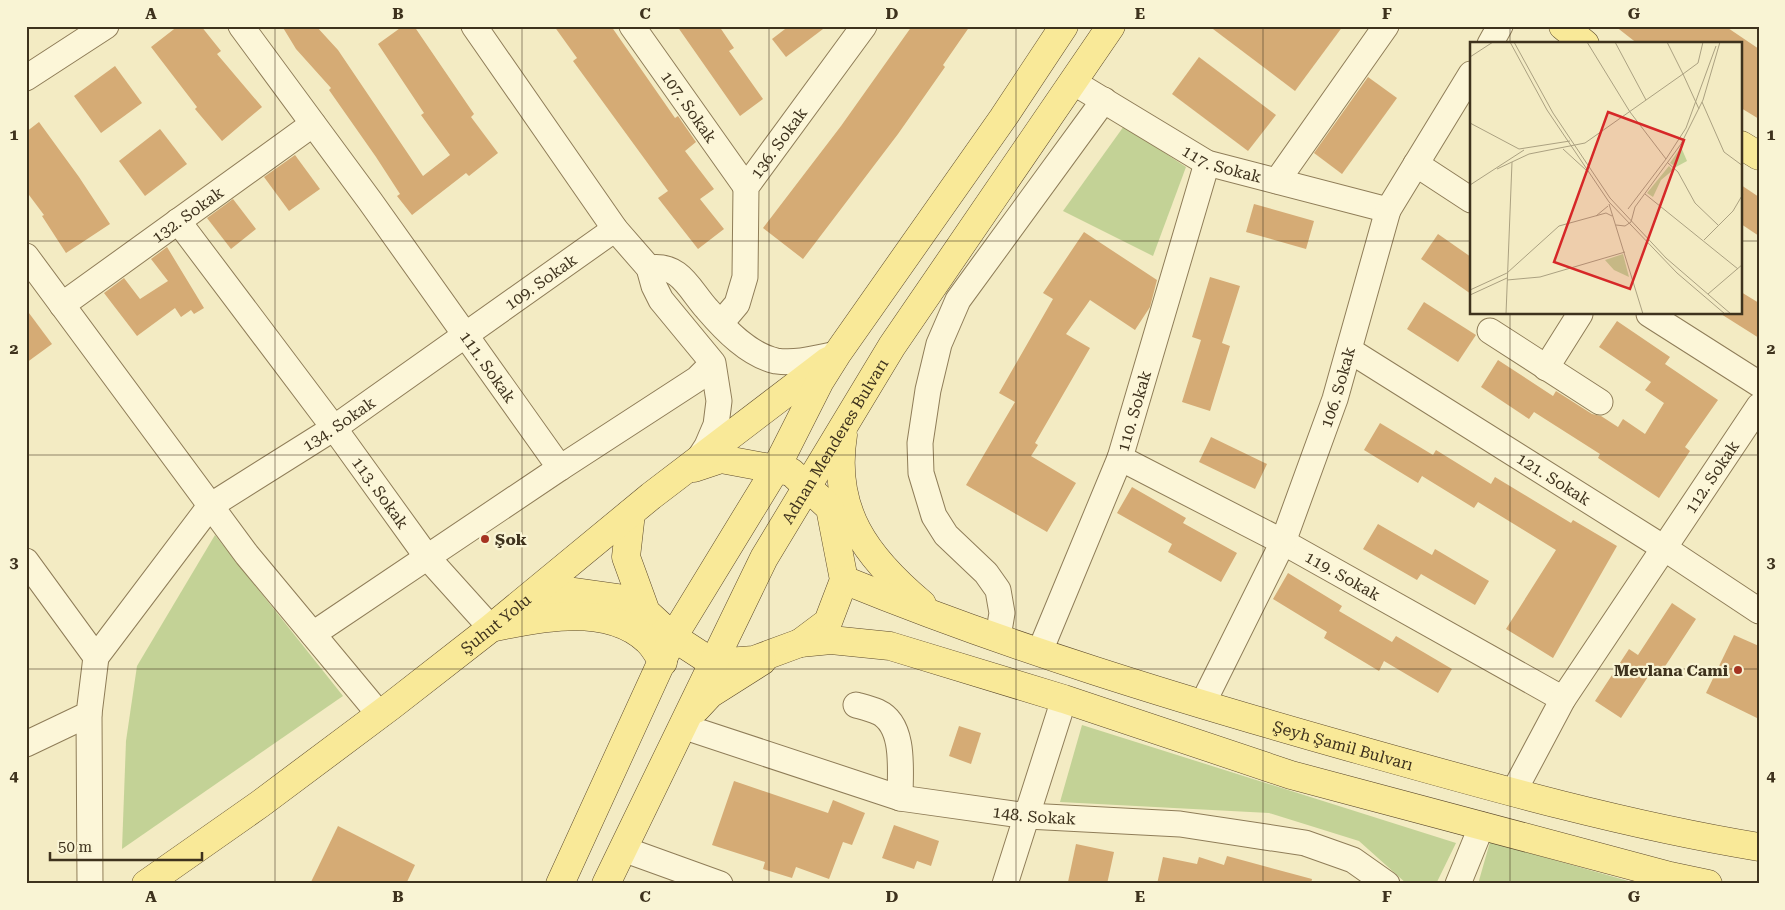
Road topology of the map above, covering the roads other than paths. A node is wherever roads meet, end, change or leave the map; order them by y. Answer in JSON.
{"nodes":[{"id":1,"x":241,"y":26,"type":"edge"},
{"id":2,"x":474,"y":26,"type":"edge"},
{"id":3,"x":632,"y":26,"type":"edge"},
{"id":4,"x":1064,"y":26,"type":"edge"},
{"id":5,"x":1111,"y":26,"type":"edge"},
{"id":6,"x":1386,"y":26,"type":"edge"},
{"id":7,"x":1500,"y":26,"type":"edge"},
{"id":8,"x":1563,"y":26,"type":"edge"},
{"id":9,"x":98,"y":28,"type":"edge"},
{"id":10,"x":852,"y":32,"type":"edge"},
{"id":11,"x":1491,"y":42,"type":"edge"},
{"id":12,"x":1583,"y":42,"type":"edge"},
{"id":13,"x":1470,"y":76,"type":"edge"},
{"id":14,"x":26,"y":78,"type":"edge"},
{"id":15,"x":1073,"y":82,"type":"junction"},
{"id":16,"x":1104,"y":100,"type":"junction"},
{"id":17,"x":313,"y":124,"type":"junction"},
{"id":18,"x":1742,"y":146,"type":"edge"},
{"id":19,"x":1759,"y":156,"type":"edge"},
{"id":20,"x":1207,"y":163,"type":"junction"},
{"id":21,"x":1416,"y":164,"type":"junction"},
{"id":22,"x":1276,"y":181,"type":"junction"},
{"id":23,"x":746,"y":187,"type":"junction"},
{"id":24,"x":1470,"y":199,"type":"edge"},
{"id":25,"x":1388,"y":210,"type":"junction"},
{"id":26,"x":178,"y":221,"type":"junction"},
{"id":27,"x":615,"y":228,"type":"junction"},
{"id":28,"x":28,"y":262,"type":"edge"},
{"id":29,"x":649,"y":268,"type":"junction"},
{"id":30,"x":62,"y":305,"type":"junction"},
{"id":31,"x":1579,"y":315,"type":"edge"},
{"id":32,"x":1651,"y":315,"type":"edge"},
{"id":33,"x":721,"y":323,"type":"junction"},
{"id":34,"x":1490,"y":331,"type":"dead end"},
{"id":35,"x":466,"y":335,"type":"junction"},
{"id":36,"x":1349,"y":350,"type":"junction"},
{"id":37,"x":837,"y":354,"type":"junction"},
{"id":38,"x":1546,"y":368,"type":"junction"},
{"id":39,"x":706,"y":370,"type":"dead end"},
{"id":40,"x":1759,"y":384,"type":"edge"},
{"id":41,"x":1600,"y":402,"type":"dead end"},
{"id":42,"x":1759,"y":406,"type":"edge"},
{"id":43,"x":845,"y":425,"type":"junction"},
{"id":44,"x":334,"y":428,"type":"junction"},
{"id":45,"x":1120,"y":458,"type":"junction"},
{"id":46,"x":690,"y":467,"type":"junction"},
{"id":47,"x":560,"y":468,"type":"junction"},
{"id":48,"x":775,"y":470,"type":"junction"},
{"id":49,"x":807,"y":487,"type":"junction"},
{"id":50,"x":210,"y":506,"type":"junction"},
{"id":51,"x":631,"y":513,"type":"junction"},
{"id":52,"x":1283,"y":542,"type":"junction"},
{"id":53,"x":1664,"y":548,"type":"junction"},
{"id":54,"x":427,"y":557,"type":"junction"},
{"id":55,"x":26,"y":561,"type":"edge"},
{"id":56,"x":844,"y":580,"type":"junction"},
{"id":57,"x":1759,"y":611,"type":"edge"},
{"id":58,"x":646,"y":612,"type":"junction"},
{"id":59,"x":936,"y":616,"type":"junction"},
{"id":60,"x":828,"y":622,"type":"junction"},
{"id":61,"x":503,"y":626,"type":"junction"},
{"id":62,"x":312,"y":634,"type":"junction"},
{"id":63,"x":998,"y":637,"type":"junction"},
{"id":64,"x":673,"y":638,"type":"junction"},
{"id":65,"x":800,"y":643,"type":"junction"},
{"id":66,"x":890,"y":646,"type":"junction"},
{"id":67,"x":1040,"y":651,"type":"junction"},
{"id":68,"x":773,"y":654,"type":"junction"},
{"id":69,"x":96,"y":657,"type":"junction"},
{"id":70,"x":663,"y":662,"type":"junction"},
{"id":71,"x":712,"y":662,"type":"junction"},
{"id":72,"x":1064,"y":699,"type":"junction"},
{"id":73,"x":1564,"y":699,"type":"junction"},
{"id":74,"x":1203,"y":703,"type":"junction"},
{"id":75,"x":856,"y":705,"type":"dead end"},
{"id":76,"x":90,"y":714,"type":"junction"},
{"id":77,"x":380,"y":715,"type":"junction"},
{"id":78,"x":682,"y":726,"type":"junction"},
{"id":79,"x":26,"y":744,"type":"edge"},
{"id":80,"x":1513,"y":793,"type":"junction"},
{"id":81,"x":900,"y":798,"type":"junction"},
{"id":82,"x":1027,"y":816,"type":"junction"},
{"id":83,"x":1482,"y":825,"type":"junction"},
{"id":84,"x":1759,"y":847,"type":"edge"},
{"id":85,"x":623,"y":849,"type":"junction"},
{"id":86,"x":90,"y":884,"type":"edge"},
{"id":87,"x":146,"y":884,"type":"edge"},
{"id":88,"x":560,"y":884,"type":"edge"},
{"id":89,"x":606,"y":884,"type":"edge"},
{"id":90,"x":720,"y":884,"type":"edge"},
{"id":91,"x":1005,"y":884,"type":"edge"},
{"id":92,"x":1387,"y":884,"type":"edge"},
{"id":93,"x":1458,"y":884,"type":"edge"},
{"id":94,"x":1708,"y":884,"type":"edge"}],
"edges":[{"from":1,"to":17,"type":"street","name":"111. Sokak"},
{"from":2,"to":27,"type":"street"},
{"from":3,"to":23,"type":"street","name":"107. Sokak"},
{"from":4,"to":37,"type":"main road"},
{"from":5,"to":15,"type":"main road","name":"Adnan Menderes Bulvarı"},
{"from":6,"to":22,"type":"street"},
{"from":7,"to":11,"type":"street"},
{"from":8,"to":12,"type":"main road"},
{"from":9,"to":14,"type":"street"},
{"from":10,"to":23,"type":"street","name":"136. Sokak"},
{"from":13,"to":21,"type":"street","name":"106. Sokak"},
{"from":15,"to":16,"type":"street","name":"117. Sokak"},
{"from":15,"to":43,"type":"main road","name":"Adnan Menderes Bulvarı"},
{"from":16,"to":20,"type":"street","name":"117. Sokak"},
{"from":16,"to":63,"type":"street"},
{"from":17,"to":26,"type":"street","name":"132. Sokak"},
{"from":17,"to":35,"type":"street","name":"111. Sokak"},
{"from":18,"to":19,"type":"main road"},
{"from":20,"to":22,"type":"street","name":"117. Sokak"},
{"from":20,"to":45,"type":"street","name":"110. Sokak"},
{"from":21,"to":24,"type":"street"},
{"from":21,"to":25,"type":"street","name":"106. Sokak"},
{"from":22,"to":25,"type":"street","name":"117. Sokak"},
{"from":23,"to":33,"type":"street","name":"136. Sokak"},
{"from":25,"to":36,"type":"street","name":"106. Sokak"},
{"from":26,"to":30,"type":"street","name":"132. Sokak"},
{"from":26,"to":44,"type":"street","name":"113. Sokak"},
{"from":27,"to":29,"type":"street"},
{"from":27,"to":35,"type":"street","name":"109. Sokak"},
{"from":28,"to":30,"type":"street"},
{"from":29,"to":33,"type":"street"},
{"from":29,"to":46,"type":"street"},
{"from":30,"to":50,"type":"street"},
{"from":31,"to":38,"type":"street"},
{"from":32,"to":40,"type":"street"},
{"from":33,"to":37,"type":"street"},
{"from":34,"to":38,"type":"street"},
{"from":35,"to":44,"type":"street","name":"134. Sokak"},
{"from":35,"to":47,"type":"street","name":"111. Sokak"},
{"from":36,"to":52,"type":"street","name":"106. Sokak"},
{"from":36,"to":53,"type":"street","name":"121. Sokak"},
{"from":37,"to":46,"type":"main road","name":"Şuhut Yolu"},
{"from":37,"to":48,"type":"main road"},
{"from":38,"to":41,"type":"street"},
{"from":39,"to":47,"type":"street"},
{"from":42,"to":53,"type":"street","name":"112. Sokak"},
{"from":43,"to":49,"type":"main road","name":"Adnan Menderes Bulvarı"},
{"from":43,"to":59,"type":"main road"},
{"from":44,"to":50,"type":"street","name":"134. Sokak"},
{"from":44,"to":54,"type":"street","name":"113. Sokak"},
{"from":45,"to":52,"type":"street","name":"119. Sokak"},
{"from":45,"to":67,"type":"street","name":"110. Sokak"},
{"from":46,"to":48,"type":"main road"},
{"from":46,"to":51,"type":"main road","name":"Şuhut Yolu"},
{"from":47,"to":54,"type":"street"},
{"from":48,"to":49,"type":"main road"},
{"from":48,"to":64,"type":"main road"},
{"from":49,"to":56,"type":"main road"},
{"from":49,"to":71,"type":"main road","name":"Adnan Menderes Bulvarı"},
{"from":50,"to":62,"type":"street"},
{"from":50,"to":69,"type":"street"},
{"from":51,"to":58,"type":"main road"},
{"from":51,"to":61,"type":"main road","name":"Şuhut Yolu"},
{"from":52,"to":73,"type":"street","name":"119. Sokak"},
{"from":52,"to":74,"type":"street","name":"106. Sokak"},
{"from":53,"to":57,"type":"street","name":"121. Sokak"},
{"from":53,"to":73,"type":"street","name":"112. Sokak"},
{"from":54,"to":61,"type":"street","name":"113. Sokak"},
{"from":54,"to":62,"type":"street"},
{"from":55,"to":69,"type":"street"},
{"from":56,"to":59,"type":"main road","name":"Şeyh Şamil Bulvarı"},
{"from":56,"to":60,"type":"main road"},
{"from":58,"to":61,"type":"main road"},
{"from":58,"to":64,"type":"main road"},
{"from":59,"to":63,"type":"main road","name":"Şeyh Şamil Bulvarı"},
{"from":60,"to":65,"type":"main road"},
{"from":60,"to":66,"type":"main road"},
{"from":61,"to":70,"type":"main road"},
{"from":61,"to":77,"type":"main road","name":"Şuhut Yolu"},
{"from":62,"to":77,"type":"street"},
{"from":63,"to":67,"type":"main road","name":"Şeyh Şamil Bulvarı"},
{"from":64,"to":70,"type":"main road"},
{"from":64,"to":71,"type":"main road"},
{"from":65,"to":66,"type":"main road"},
{"from":65,"to":68,"type":"main road"},
{"from":66,"to":72,"type":"main road"},
{"from":67,"to":74,"type":"main road","name":"Şeyh Şamil Bulvarı"},
{"from":68,"to":71,"type":"main road"},
{"from":68,"to":78,"type":"main road"},
{"from":69,"to":76,"type":"street"},
{"from":70,"to":88,"type":"main road"},
{"from":71,"to":78,"type":"main road","name":"Adnan Menderes Bulvarı"},
{"from":72,"to":82,"type":"street"},
{"from":72,"to":83,"type":"main road"},
{"from":73,"to":80,"type":"street","name":"112. Sokak"},
{"from":74,"to":80,"type":"main road","name":"Şeyh Şamil Bulvarı"},
{"from":75,"to":81,"type":"street"},
{"from":76,"to":79,"type":"street"},
{"from":76,"to":86,"type":"street"},
{"from":77,"to":87,"type":"main road","name":"Şuhut Yolu"},
{"from":78,"to":81,"type":"street","name":"148. Sokak"},
{"from":78,"to":85,"type":"main road","name":"Adnan Menderes Bulvarı"},
{"from":80,"to":84,"type":"main road","name":"Şeyh Şamil Bulvarı"},
{"from":81,"to":82,"type":"street","name":"148. Sokak"},
{"from":82,"to":91,"type":"street"},
{"from":82,"to":92,"type":"street","name":"148. Sokak"},
{"from":83,"to":93,"type":"street"},
{"from":83,"to":94,"type":"main road"},
{"from":85,"to":89,"type":"main road","name":"Adnan Menderes Bulvarı"},
{"from":85,"to":90,"type":"street"}]}
